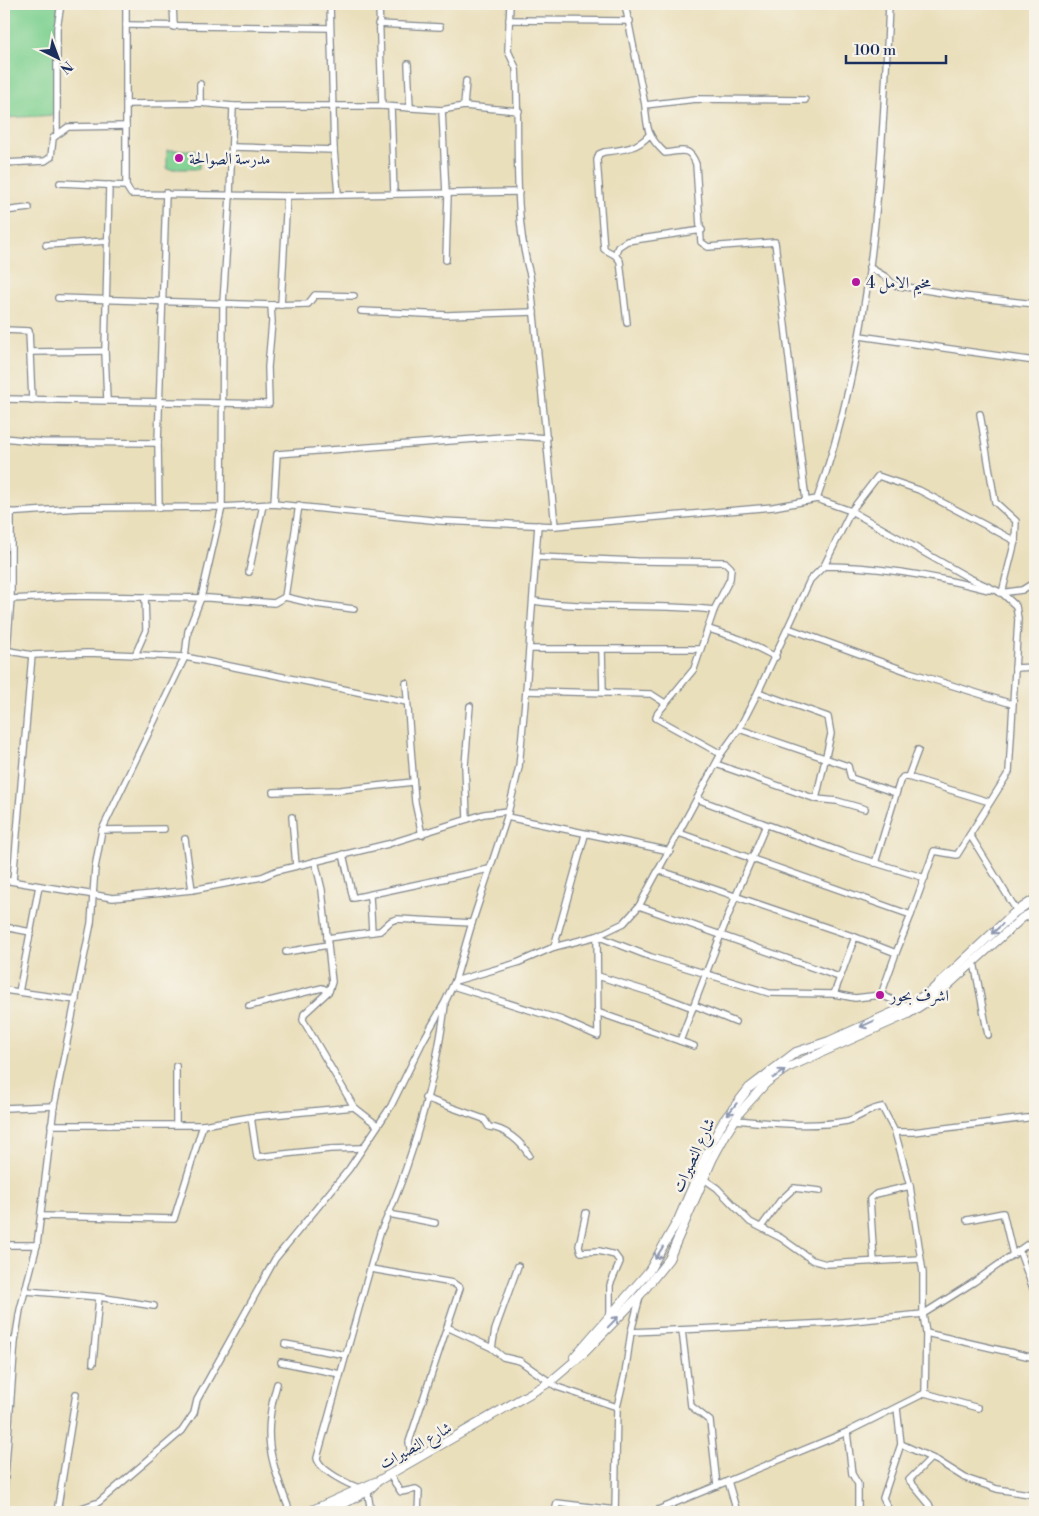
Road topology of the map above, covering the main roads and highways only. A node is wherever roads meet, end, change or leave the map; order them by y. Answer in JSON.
{"nodes":[{"id":1,"x":1035,"y":899,"type":"edge"},
{"id":2,"x":1035,"y":911,"type":"edge"},
{"id":3,"x":566,"y":1368,"type":"junction"},
{"id":4,"x":365,"y":1488,"type":"junction"},
{"id":5,"x":308,"y":1512,"type":"edge"},
{"id":6,"x":328,"y":1512,"type":"edge"}],
"edges":[{"from":1,"to":3,"type":"main road","name":"شارع النصيرات","one_way":true},
{"from":3,"to":2,"type":"main road","name":"شارع النصيرات","one_way":true},
{"from":3,"to":4,"type":"main road","name":"شارع النصيرات"},
{"from":4,"to":5,"type":"main road"},
{"from":4,"to":6,"type":"main road"}]}
